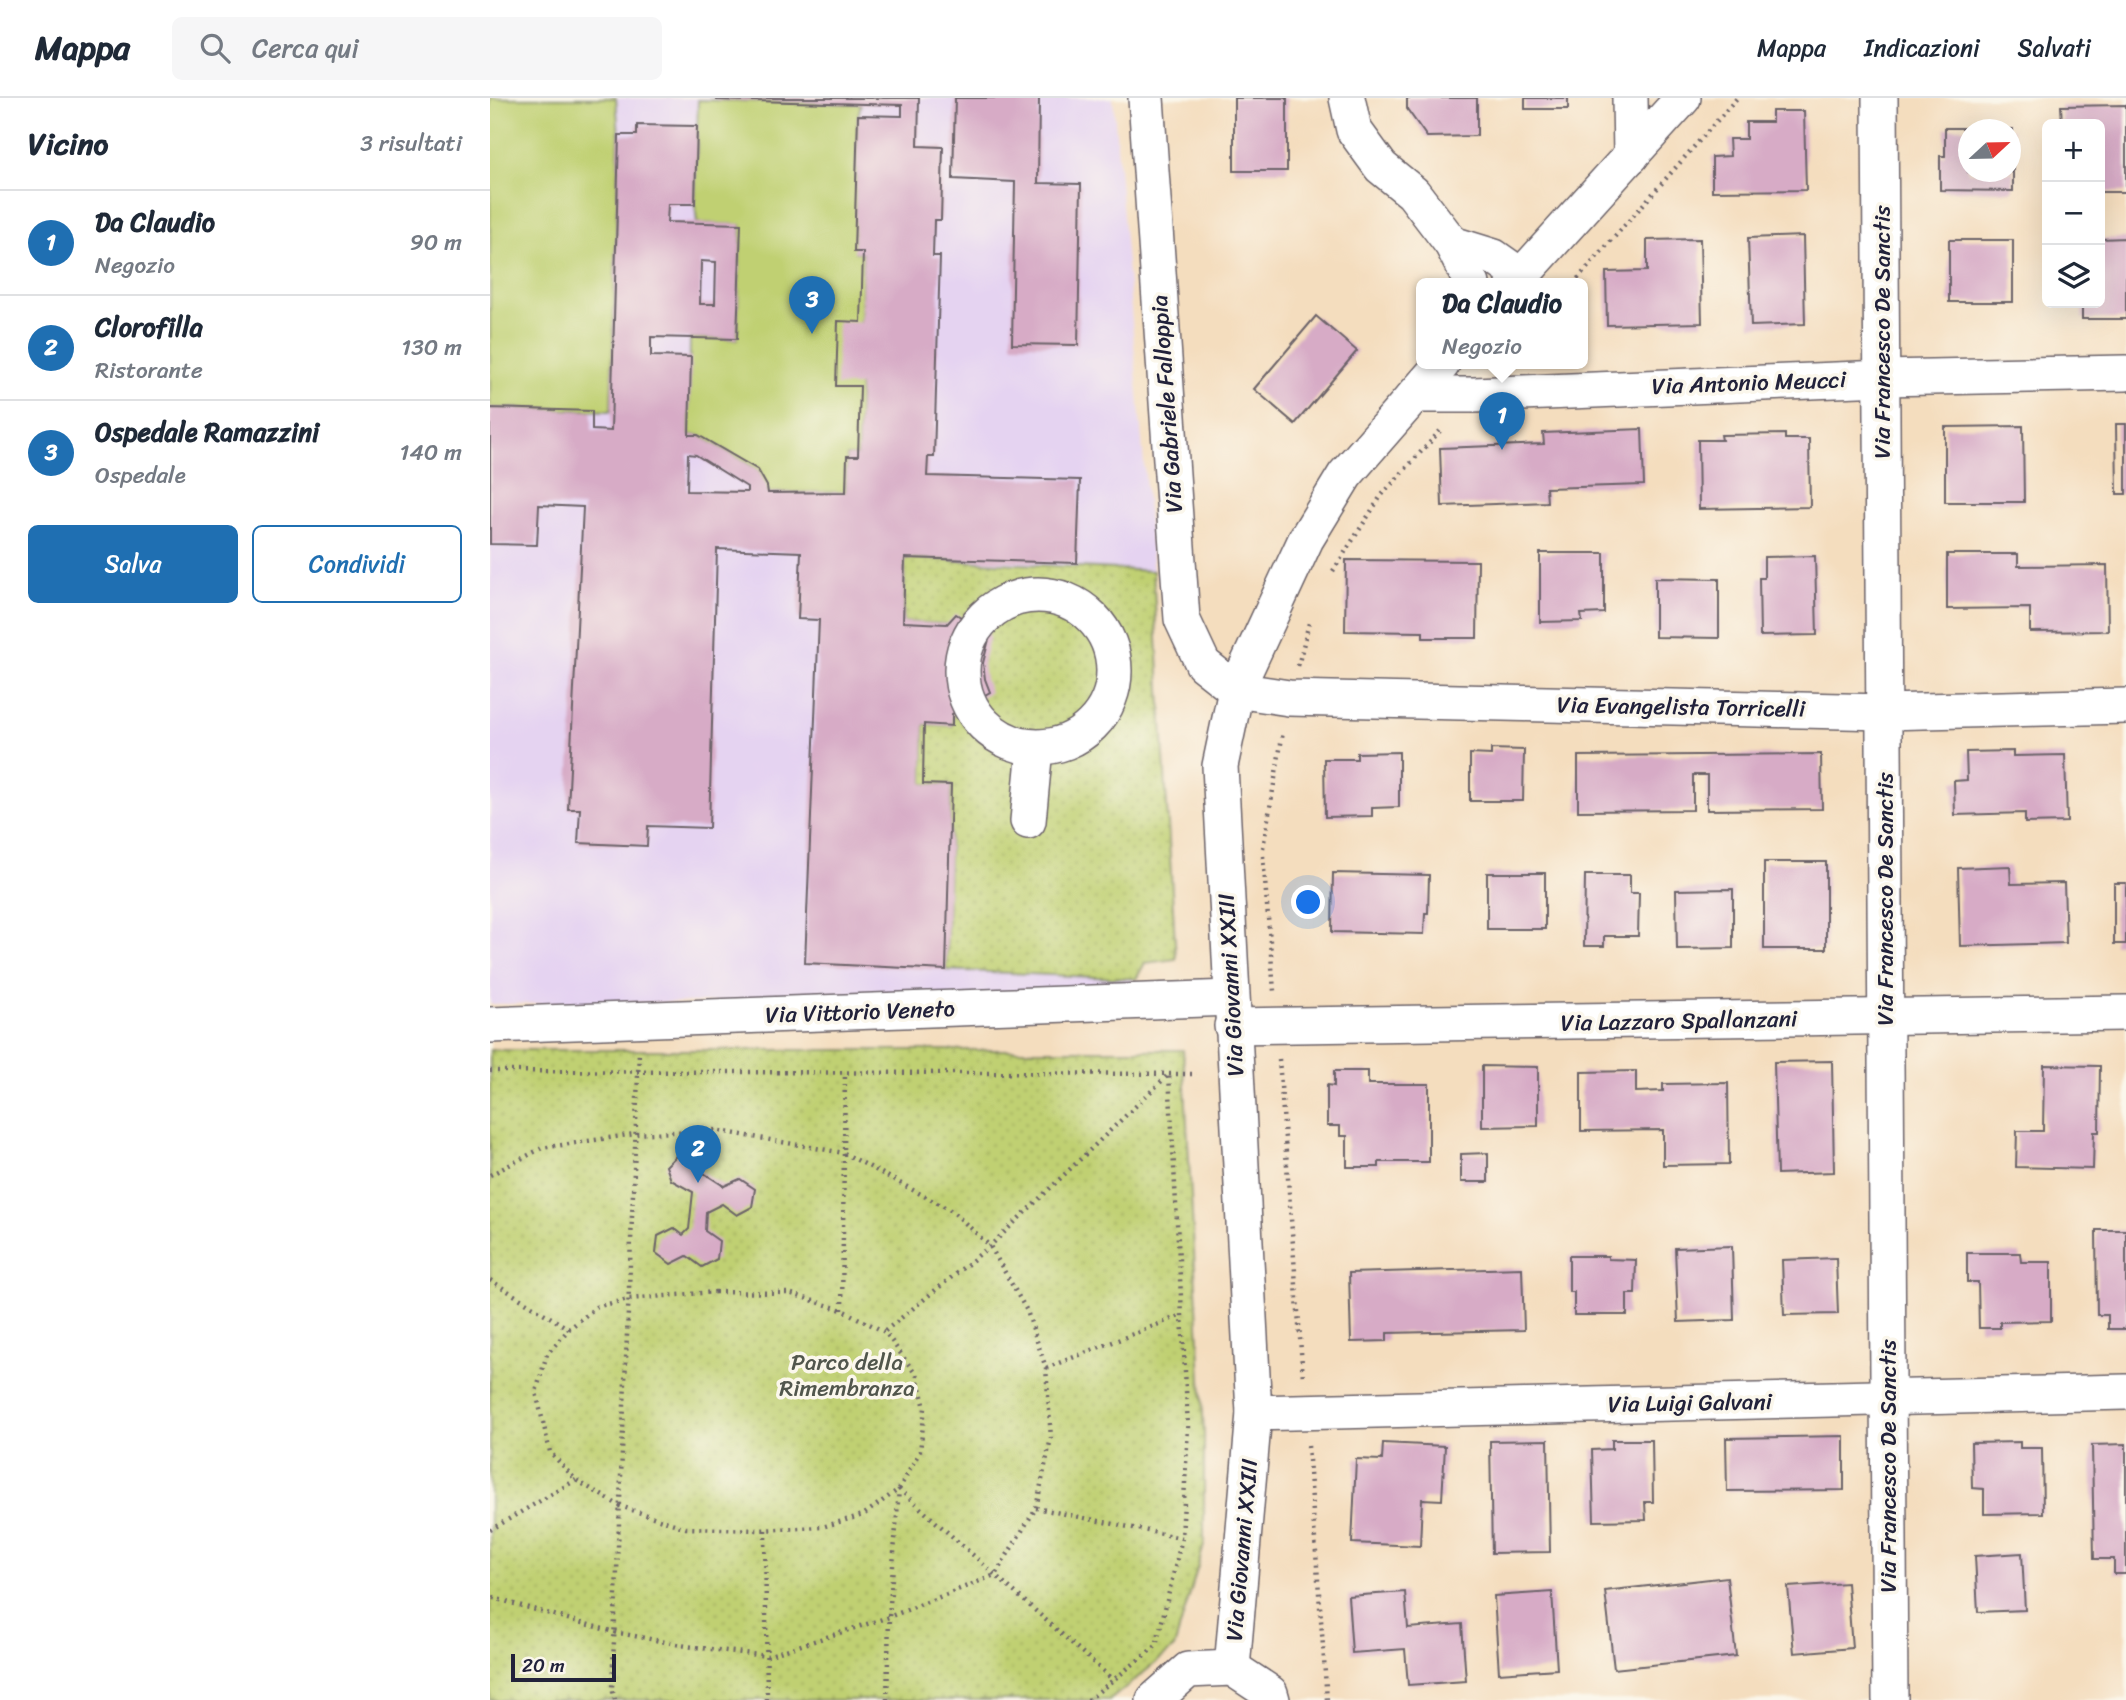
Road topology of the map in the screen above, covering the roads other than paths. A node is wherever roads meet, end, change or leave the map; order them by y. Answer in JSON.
{"nodes":[{"id":1,"x":1146,"y":98,"type":"edge"},
{"id":2,"x":1347,"y":98,"type":"edge"},
{"id":3,"x":1630,"y":98,"type":"edge"},
{"id":4,"x":1683,"y":98,"type":"edge"},
{"id":5,"x":1880,"y":98,"type":"edge"},
{"id":6,"x":1630,"y":156,"type":"junction"},
{"id":7,"x":1452,"y":244,"type":"junction"},
{"id":8,"x":1469,"y":278,"type":"edge"},
{"id":9,"x":1516,"y":278,"type":"edge"},
{"id":10,"x":1520,"y":278,"type":"edge"},
{"id":11,"x":1438,"y":369,"type":"edge"},
{"id":12,"x":2126,"y":373,"type":"edge"},
{"id":13,"x":1883,"y":378,"type":"junction"},
{"id":14,"x":1415,"y":395,"type":"junction"},
{"id":15,"x":1236,"y":690,"type":"junction"},
{"id":16,"x":2126,"y":706,"type":"edge"},
{"id":17,"x":1884,"y":712,"type":"junction"},
{"id":18,"x":1035,"y":748,"type":"junction"},
{"id":19,"x":1028,"y":821,"type":"dead end"},
{"id":20,"x":1232,"y":1012,"type":"junction"},
{"id":21,"x":2126,"y":1013,"type":"edge"},
{"id":22,"x":1886,"y":1017,"type":"junction"},
{"id":23,"x":490,"y":1025,"type":"edge"},
{"id":24,"x":2126,"y":1392,"type":"edge"},
{"id":25,"x":1888,"y":1399,"type":"junction"},
{"id":26,"x":1254,"y":1413,"type":"junction"},
{"id":27,"x":1232,"y":1668,"type":"junction"},
{"id":28,"x":1154,"y":1700,"type":"edge"},
{"id":29,"x":1272,"y":1700,"type":"edge"},
{"id":30,"x":1889,"y":1700,"type":"edge"}],
"edges":[{"from":1,"to":15,"type":"street","name":"Via Gabriele Falloppia"},
{"from":2,"to":7,"type":"street"},
{"from":3,"to":6,"type":"street"},
{"from":4,"to":6,"type":"street"},
{"from":5,"to":13,"type":"street","name":"Via Francesco De Sanctis"},
{"from":6,"to":10,"type":"street"},
{"from":7,"to":8,"type":"street"},
{"from":7,"to":9,"type":"street"},
{"from":11,"to":14,"type":"street","name":"Via Giovanni XXIII"},
{"from":12,"to":13,"type":"street","name":"Via Antonio Meucci"},
{"from":13,"to":14,"type":"street","name":"Via Antonio Meucci"},
{"from":13,"to":17,"type":"street","name":"Via Francesco De Sanctis"},
{"from":14,"to":15,"type":"street","name":"Via Giovanni XXIII"},
{"from":15,"to":17,"type":"street","name":"Via Evangelista Torricelli"},
{"from":15,"to":20,"type":"street","name":"Via Giovanni XXIII"},
{"from":16,"to":17,"type":"street","name":"Via Evangelista Torricelli"},
{"from":17,"to":22,"type":"street","name":"Via Francesco De Sanctis"},
{"from":18,"to":18,"type":"street"},
{"from":18,"to":19,"type":"street"},
{"from":20,"to":22,"type":"street","name":"Via Lazzaro Spallanzani"},
{"from":20,"to":23,"type":"street","name":"Via Vittorio Veneto"},
{"from":20,"to":26,"type":"street","name":"Via Giovanni XXIII"},
{"from":21,"to":22,"type":"street","name":"Via Lazzaro Spallanzani"},
{"from":22,"to":25,"type":"street","name":"Via Francesco De Sanctis"},
{"from":24,"to":25,"type":"street","name":"Via Luigi Galvani"},
{"from":25,"to":26,"type":"street","name":"Via Luigi Galvani"},
{"from":25,"to":30,"type":"street","name":"Via Francesco De Sanctis"},
{"from":26,"to":27,"type":"street","name":"Via Giovanni XXIII"},
{"from":27,"to":28,"type":"street"},
{"from":27,"to":29,"type":"street"}]}
